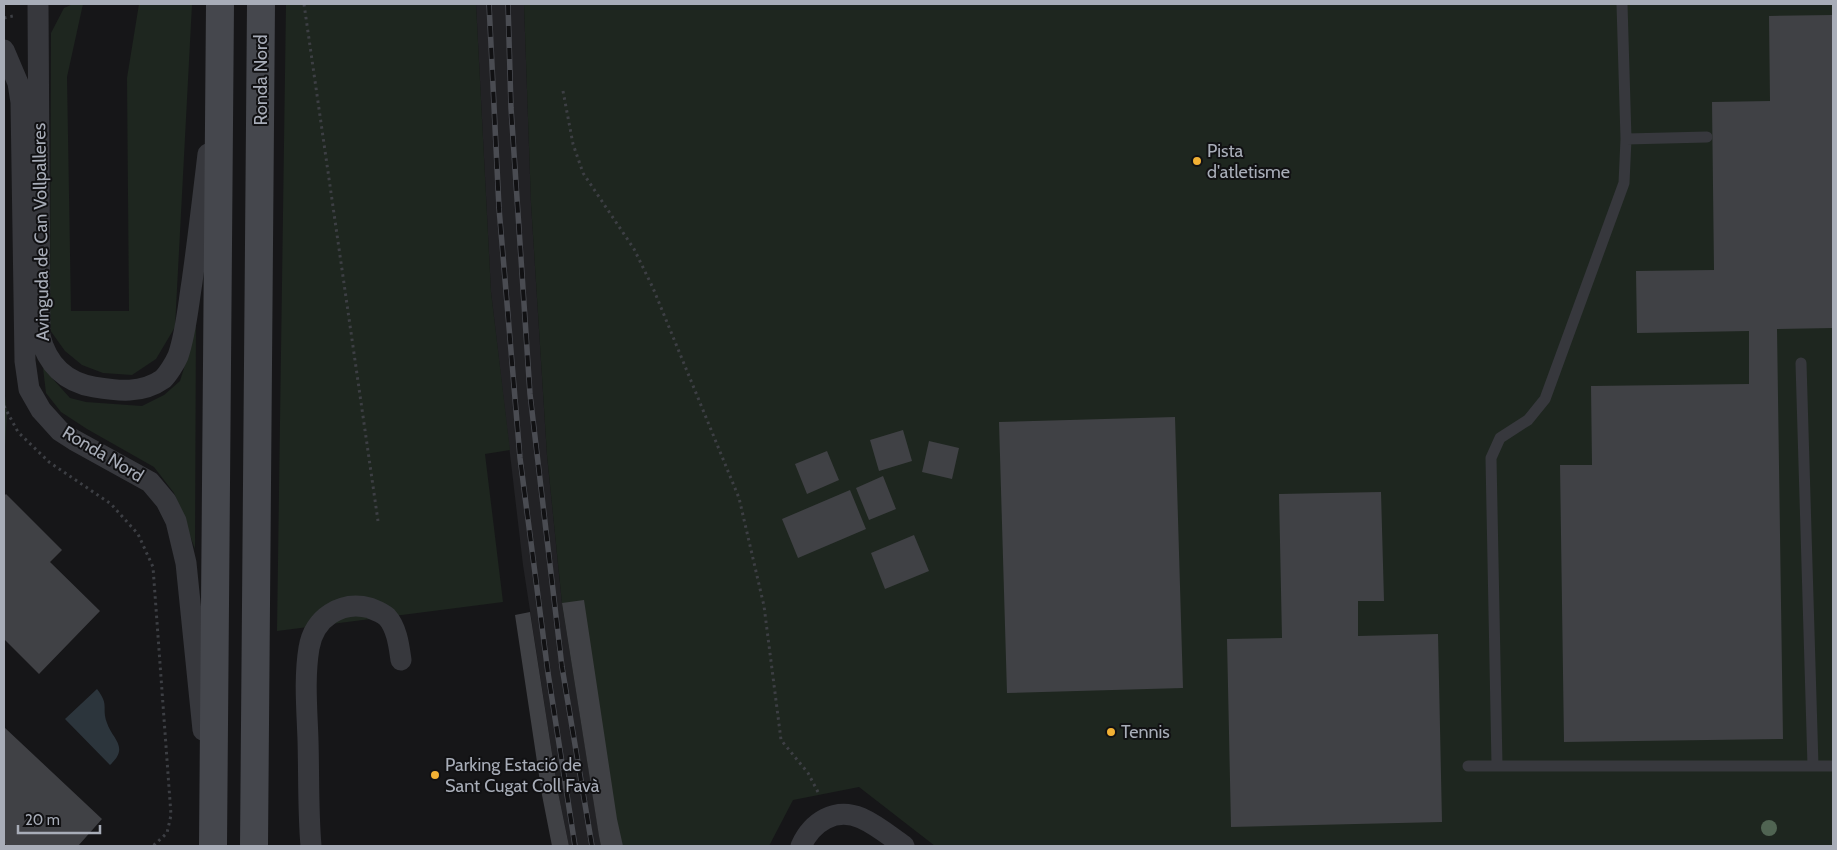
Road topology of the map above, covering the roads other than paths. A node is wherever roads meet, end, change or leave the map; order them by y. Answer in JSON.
{"nodes":[{"id":1,"x":38,"y":4,"type":"edge"},
{"id":2,"x":220,"y":4,"type":"edge"},
{"id":3,"x":261,"y":4,"type":"edge"},
{"id":4,"x":1622,"y":4,"type":"edge"},
{"id":5,"x":4,"y":50,"type":"edge"},
{"id":6,"x":220,"y":54,"type":"junction"},
{"id":7,"x":1707,"y":136,"type":"dead end"},
{"id":8,"x":1626,"y":139,"type":"junction"},
{"id":9,"x":1801,"y":363,"type":"dead end"},
{"id":10,"x":401,"y":660,"type":"dead end"},
{"id":11,"x":1497,"y":765,"type":"junction"},
{"id":12,"x":1468,"y":766,"type":"dead end"},
{"id":13,"x":1813,"y":766,"type":"junction"},
{"id":14,"x":1833,"y":766,"type":"edge"},
{"id":15,"x":213,"y":838,"type":"edge"},
{"id":16,"x":254,"y":846,"type":"edge"},
{"id":17,"x":311,"y":846,"type":"edge"},
{"id":18,"x":801,"y":846,"type":"edge"},
{"id":19,"x":904,"y":846,"type":"edge"}],
"edges":[{"from":1,"to":6,"type":"street","name":"Avinguda de Can Vollpalleres"},
{"from":2,"to":6,"type":"main road","name":"Ronda Nord"},
{"from":3,"to":16,"type":"main road","name":"Ronda Nord"},
{"from":4,"to":8,"type":"lane"},
{"from":5,"to":15,"type":"street","name":"Ronda Nord"},
{"from":6,"to":15,"type":"main road","name":"Ronda Nord"},
{"from":7,"to":8,"type":"lane"},
{"from":8,"to":11,"type":"lane"},
{"from":9,"to":13,"type":"lane"},
{"from":10,"to":17,"type":"street"},
{"from":11,"to":12,"type":"lane"},
{"from":11,"to":13,"type":"lane"},
{"from":13,"to":14,"type":"lane"},
{"from":18,"to":19,"type":"street"}]}
